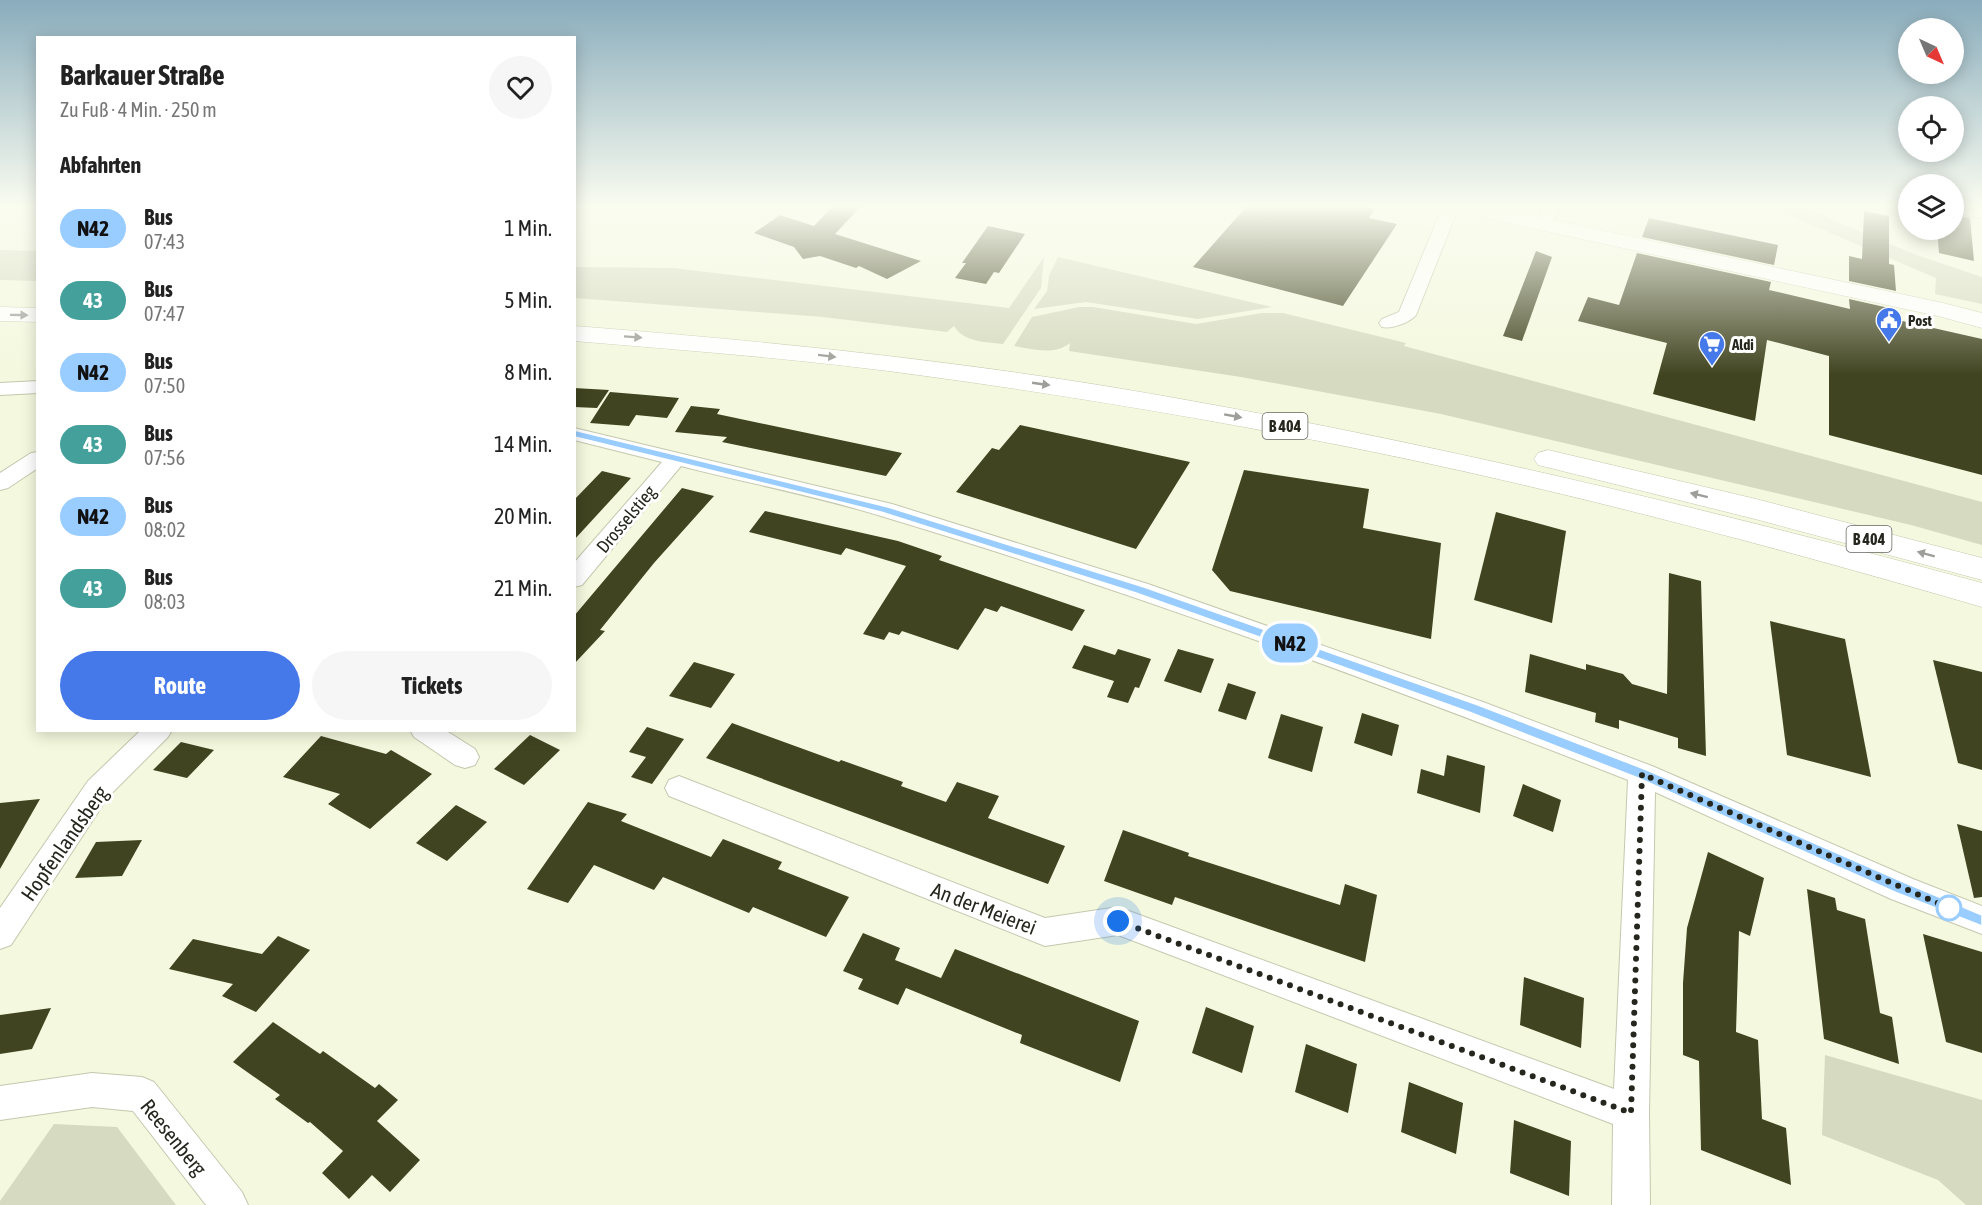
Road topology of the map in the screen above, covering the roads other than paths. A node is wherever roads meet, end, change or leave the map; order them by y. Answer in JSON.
{"nodes":[{"id":1,"x":1428,"y":262,"type":"edge"},
{"id":2,"x":1742,"y":262,"type":"edge"},
{"id":3,"x":0,"y":297,"type":"edge"},
{"id":4,"x":36,"y":298,"type":"edge"},
{"id":5,"x":0,"y":314,"type":"edge"},
{"id":6,"x":36,"y":315,"type":"edge"},
{"id":7,"x":576,"y":315,"type":"edge"},
{"id":8,"x":1982,"y":321,"type":"edge"},
{"id":9,"x":1388,"y":323,"type":"dead end"},
{"id":10,"x":576,"y":333,"type":"edge"},
{"id":11,"x":36,"y":387,"type":"edge"},
{"id":12,"x":0,"y":389,"type":"edge"},
{"id":13,"x":576,"y":434,"type":"edge"},
{"id":14,"x":677,"y":458,"type":"junction"},
{"id":15,"x":36,"y":459,"type":"edge"},
{"id":16,"x":0,"y":483,"type":"edge"},
{"id":17,"x":1982,"y":569,"type":"edge"},
{"id":18,"x":576,"y":577,"type":"edge"},
{"id":19,"x":1982,"y":595,"type":"edge"},
{"id":20,"x":157,"y":732,"type":"edge"},
{"id":21,"x":426,"y":732,"type":"edge"},
{"id":22,"x":465,"y":757,"type":"dead end"},
{"id":23,"x":1642,"y":774,"type":"junction"},
{"id":24,"x":679,"y":788,"type":"dead end"},
{"id":25,"x":1982,"y":920,"type":"edge"},
{"id":26,"x":0,"y":935,"type":"edge"},
{"id":27,"x":0,"y":1103,"type":"edge"},
{"id":28,"x":1631,"y":1113,"type":"junction"},
{"id":29,"x":229,"y":1205,"type":"edge"},
{"id":30,"x":1631,"y":1205,"type":"edge"}],
"edges":[{"from":1,"to":9,"type":"street"},
{"from":2,"to":8,"type":"main road"},
{"from":3,"to":4,"type":"main road"},
{"from":5,"to":6,"type":"main road","one_way":true},
{"from":17,"to":7,"type":"main road","number":"B 404","one_way":true},
{"from":10,"to":19,"type":"main road","number":"B 404","one_way":true},
{"from":11,"to":12,"type":"street"},
{"from":13,"to":14,"type":"street"},
{"from":14,"to":18,"type":"street","name":"Drosselstieg"},
{"from":14,"to":23,"type":"street"},
{"from":15,"to":16,"type":"street"},
{"from":20,"to":26,"type":"street","name":"Hopfenlandsberg"},
{"from":21,"to":22,"type":"street"},
{"from":23,"to":25,"type":"street"},
{"from":23,"to":28,"type":"street"},
{"from":24,"to":28,"type":"street","name":"An der Meierei"},
{"from":27,"to":29,"type":"street","name":"Reesenberg"},
{"from":28,"to":30,"type":"street"}]}
